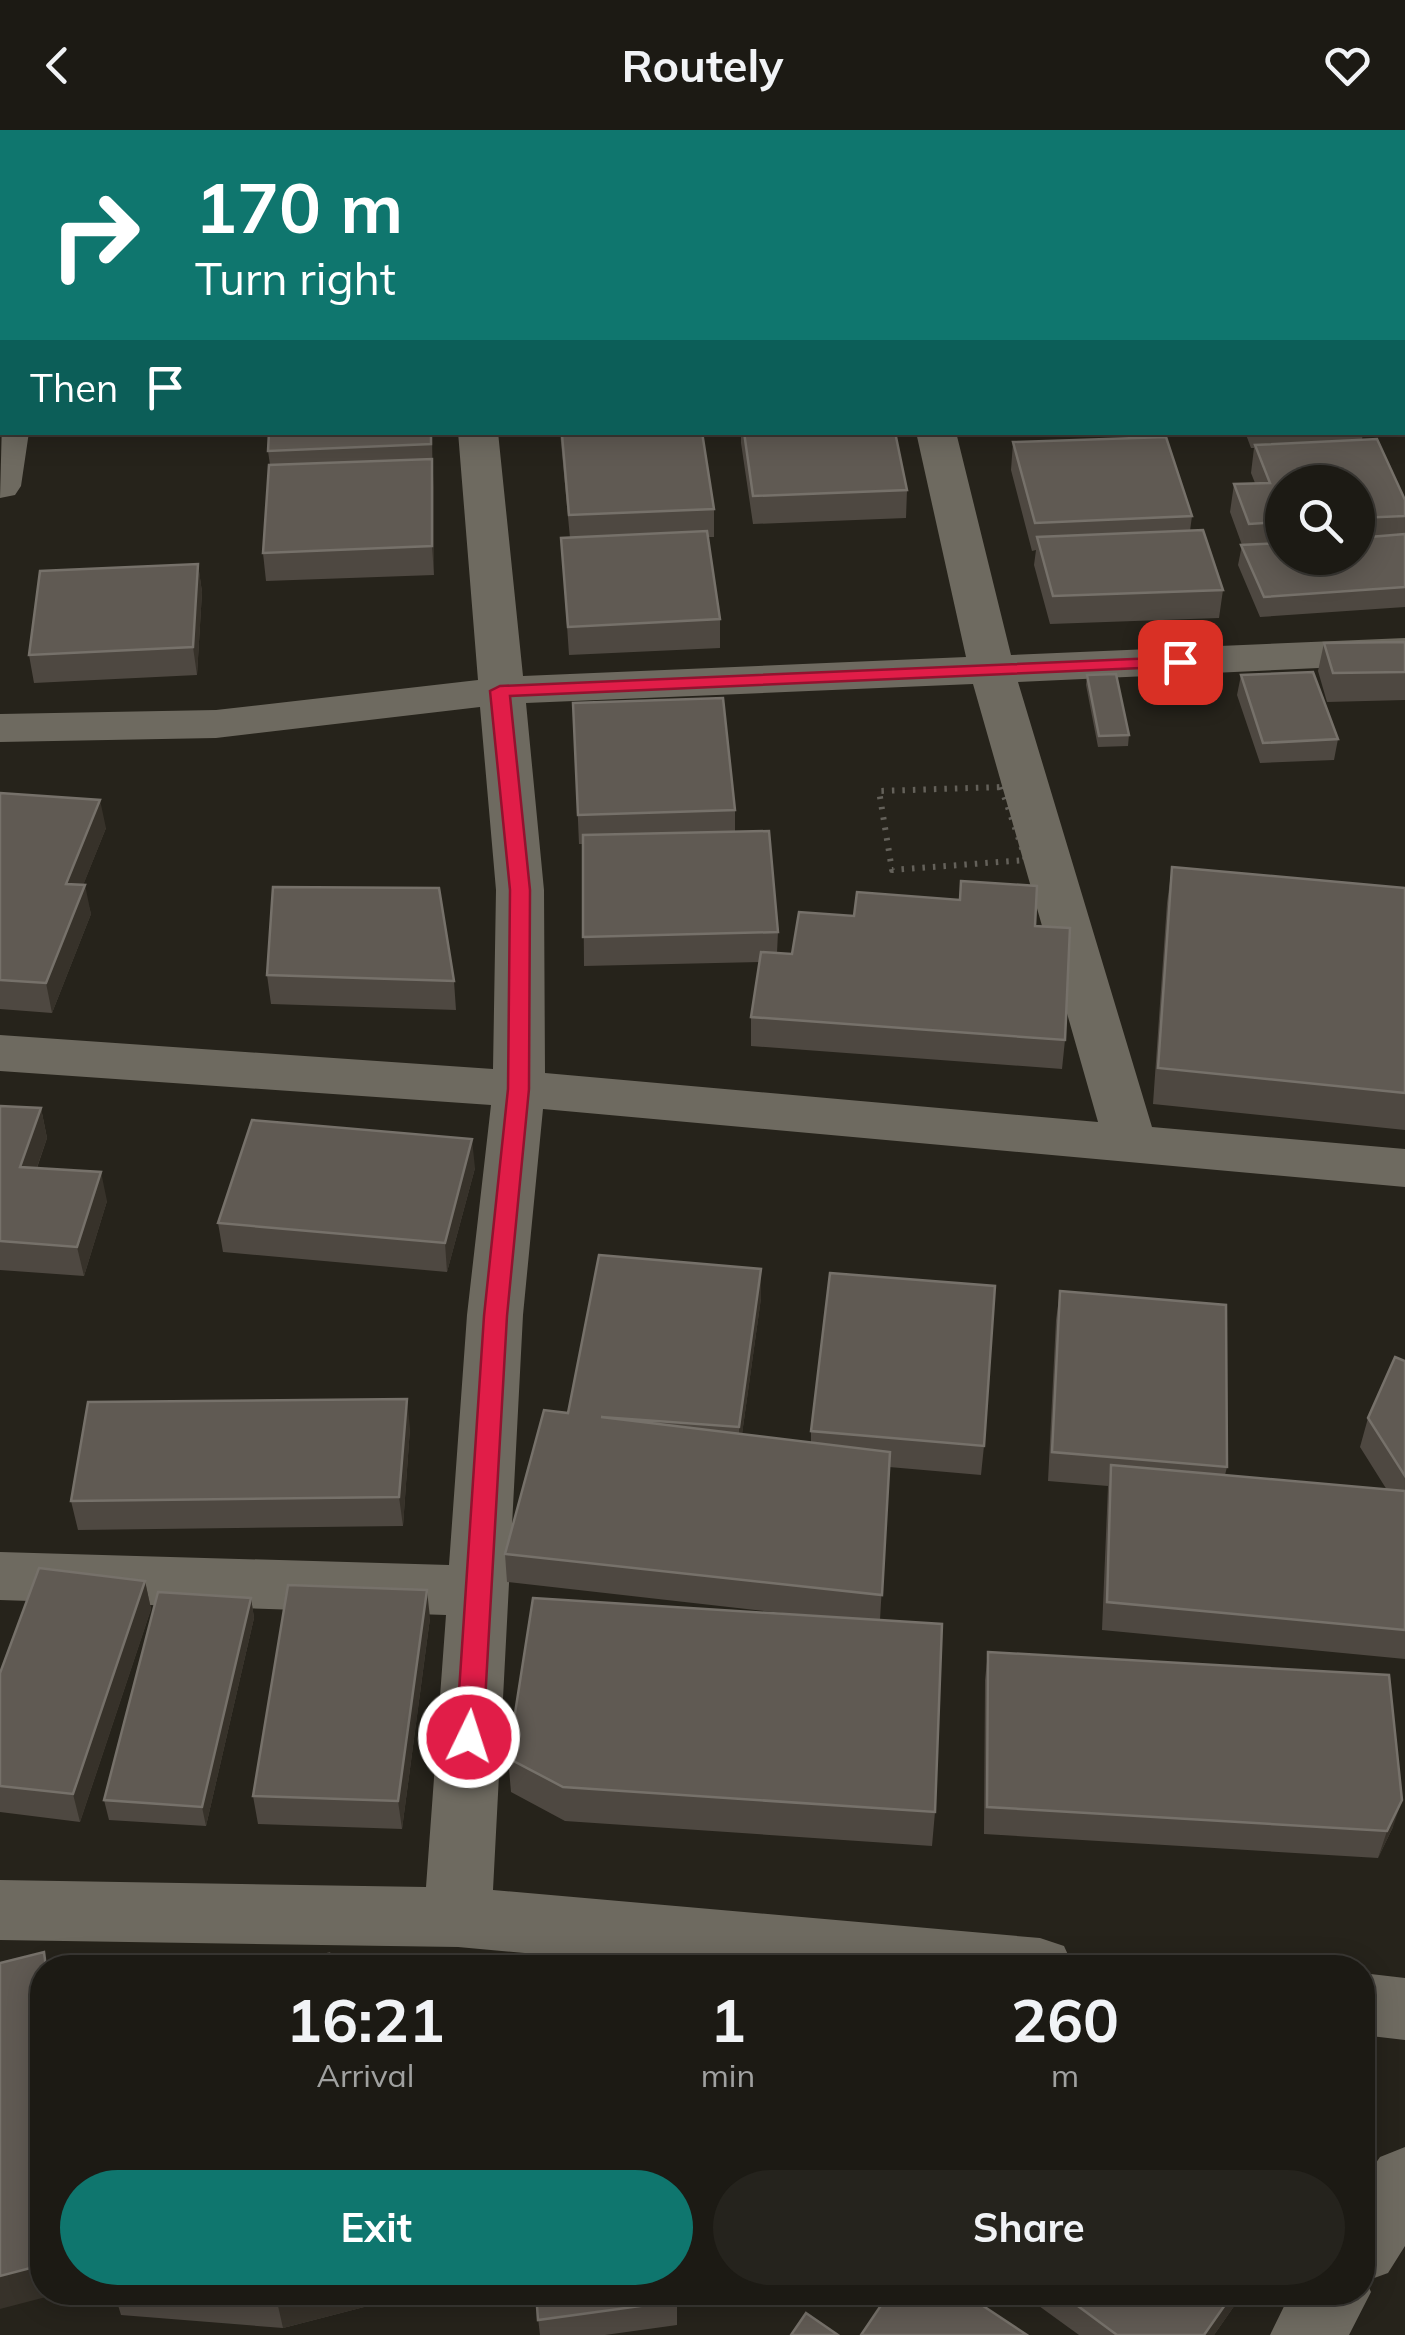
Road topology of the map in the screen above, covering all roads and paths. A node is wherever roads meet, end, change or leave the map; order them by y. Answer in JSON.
{"nodes":[{"id":1,"x":865,"y":130,"type":"edge"},
{"id":2,"x":923,"y":130,"type":"edge"},
{"id":3,"x":8,"y":435,"type":"edge"},
{"id":4,"x":478,"y":435,"type":"edge"},
{"id":5,"x":937,"y":435,"type":"edge"},
{"id":6,"x":0,"y":486,"type":"edge"},
{"id":7,"x":1405,"y":651,"type":"edge"},
{"id":8,"x":992,"y":672,"type":"junction"},
{"id":9,"x":500,"y":691,"type":"junction"},
{"id":10,"x":0,"y":728,"type":"edge"},
{"id":11,"x":1001,"y":787,"type":"joint"},
{"id":12,"x":0,"y":1053,"type":"edge"},
{"id":13,"x":518,"y":1089,"type":"junction"},
{"id":14,"x":1131,"y":1144,"type":"junction"},
{"id":15,"x":1405,"y":1168,"type":"edge"},
{"id":16,"x":0,"y":1576,"type":"edge"},
{"id":17,"x":478,"y":1591,"type":"junction"},
{"id":18,"x":0,"y":1910,"type":"edge"},
{"id":19,"x":458,"y":1917,"type":"junction"},
{"id":20,"x":892,"y":1955,"type":"edge"},
{"id":21,"x":1375,"y":2006,"type":"edge"},
{"id":22,"x":1405,"y":2010,"type":"edge"},
{"id":23,"x":1405,"y":2181,"type":"edge"},
{"id":24,"x":1375,"y":2228,"type":"edge"},
{"id":25,"x":1326,"y":2305,"type":"edge"},
{"id":26,"x":1307,"y":2335,"type":"edge"}],
"edges":[{"from":1,"to":2,"type":"street"},
{"from":3,"to":6,"type":"street"},
{"from":4,"to":9,"type":"street"},
{"from":5,"to":8,"type":"street"},
{"from":7,"to":8,"type":"street"},
{"from":8,"to":9,"type":"street"},
{"from":8,"to":14,"type":"street"},
{"from":9,"to":10,"type":"street"},
{"from":9,"to":13,"type":"street"},
{"from":11,"to":11,"type":"path"},
{"from":12,"to":13,"type":"street"},
{"from":13,"to":14,"type":"street"},
{"from":13,"to":17,"type":"street"},
{"from":14,"to":15,"type":"street"},
{"from":16,"to":17,"type":"street"},
{"from":17,"to":19,"type":"street"},
{"from":18,"to":19,"type":"street"},
{"from":19,"to":20,"type":"street"},
{"from":21,"to":22,"type":"street"},
{"from":23,"to":24,"type":"street"},
{"from":25,"to":26,"type":"street"}]}
